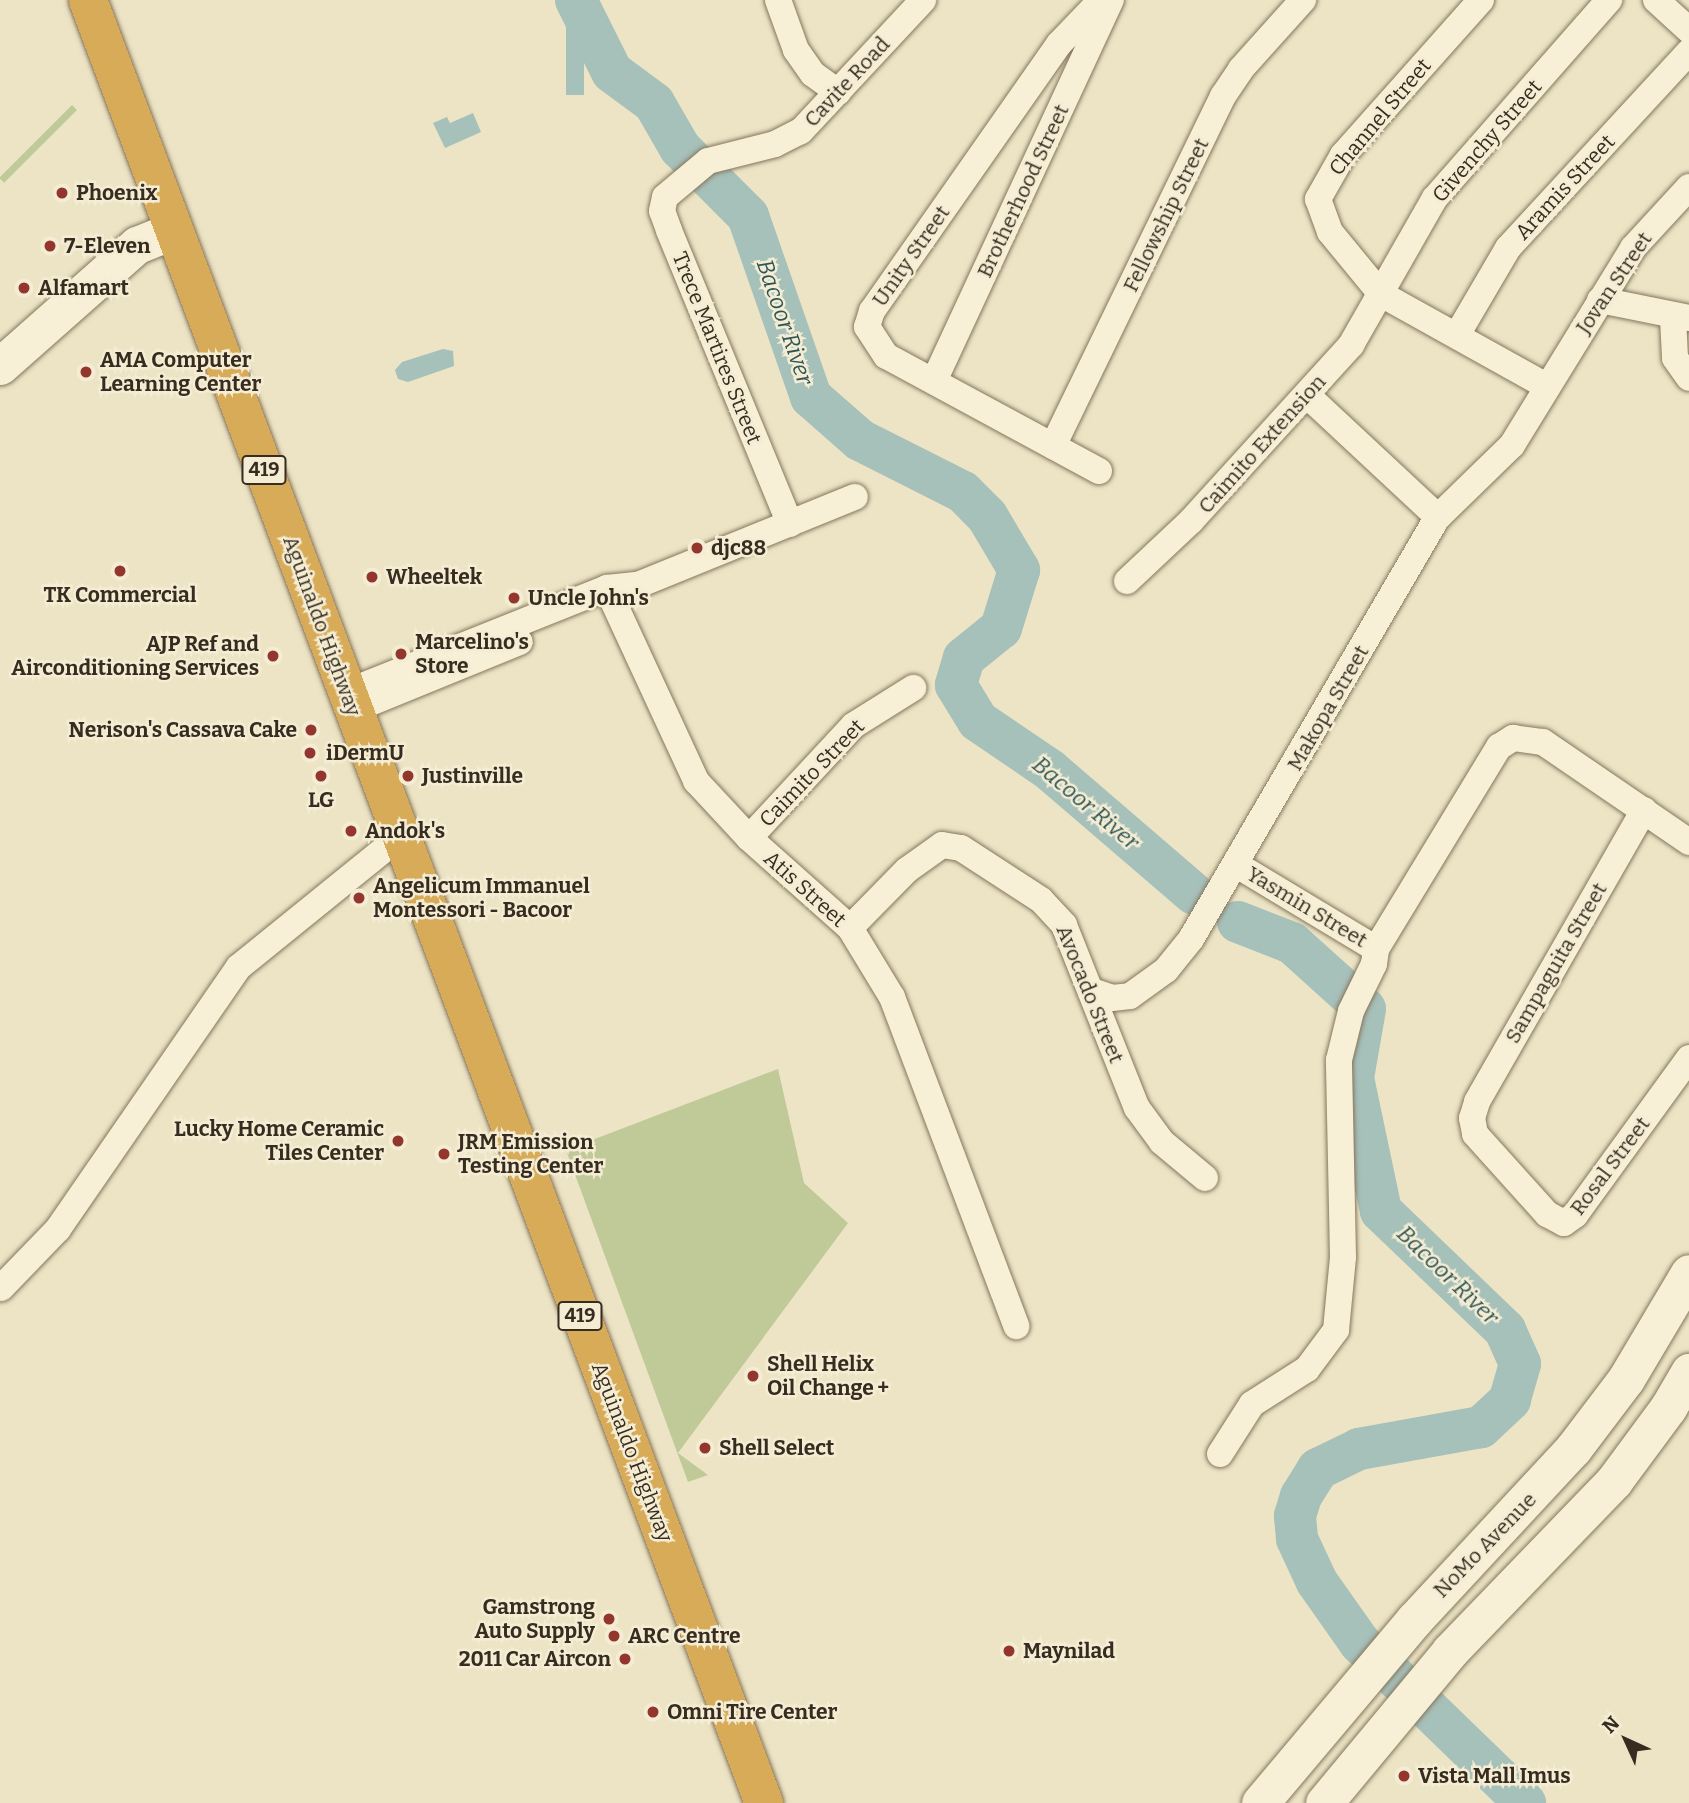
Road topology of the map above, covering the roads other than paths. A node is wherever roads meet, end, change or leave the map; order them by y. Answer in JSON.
{"nodes":[{"id":1,"x":88,"y":0,"type":"edge"},
{"id":2,"x":778,"y":0,"type":"edge"},
{"id":3,"x":923,"y":0,"type":"edge"},
{"id":4,"x":1101,"y":0,"type":"edge"},
{"id":5,"x":1111,"y":0,"type":"edge"},
{"id":6,"x":1303,"y":0,"type":"edge"},
{"id":7,"x":1482,"y":0,"type":"edge"},
{"id":8,"x":1609,"y":0,"type":"edge"},
{"id":9,"x":1656,"y":0,"type":"edge"},
{"id":10,"x":1689,"y":30,"type":"edge"},
{"id":11,"x":1689,"y":52,"type":"edge"},
{"id":12,"x":838,"y":92,"type":"junction"},
{"id":13,"x":684,"y":178,"type":"joint"},
{"id":14,"x":1689,"y":187,"type":"edge"},
{"id":15,"x":174,"y":230,"type":"junction"},
{"id":16,"x":1381,"y":294,"type":"junction"},
{"id":17,"x":1600,"y":300,"type":"junction"},
{"id":18,"x":1681,"y":318,"type":"edge"},
{"id":19,"x":1457,"y":335,"type":"junction"},
{"id":20,"x":0,"y":366,"type":"edge"},
{"id":21,"x":1689,"y":378,"type":"edge"},
{"id":22,"x":934,"y":381,"type":"junction"},
{"id":23,"x":1546,"y":386,"type":"junction"},
{"id":24,"x":1307,"y":395,"type":"junction"},
{"id":25,"x":1053,"y":446,"type":"junction"},
{"id":26,"x":1099,"y":471,"type":"dead end"},
{"id":27,"x":855,"y":497,"type":"dead end"},
{"id":28,"x":1438,"y":517,"type":"junction"},
{"id":29,"x":790,"y":524,"type":"junction"},
{"id":30,"x":1127,"y":581,"type":"dead end"},
{"id":31,"x":611,"y":596,"type":"junction"},
{"id":32,"x":913,"y":688,"type":"dead end"},
{"id":33,"x":350,"y":701,"type":"junction"},
{"id":34,"x":1644,"y":810,"type":"junction"},
{"id":35,"x":401,"y":836,"type":"junction"},
{"id":36,"x":749,"y":838,"type":"junction"},
{"id":37,"x":1689,"y":842,"type":"edge"},
{"id":38,"x":1237,"y":865,"type":"junction"},
{"id":39,"x":850,"y":928,"type":"junction"},
{"id":40,"x":1375,"y":956,"type":"junction"},
{"id":41,"x":1092,"y":991,"type":"junction"},
{"id":42,"x":1689,"y":1058,"type":"edge"},
{"id":43,"x":1472,"y":1118,"type":"joint"},
{"id":44,"x":1205,"y":1178,"type":"dead end"},
{"id":45,"x":1689,"y":1273,"type":"edge"},
{"id":46,"x":1,"y":1288,"type":"edge"},
{"id":47,"x":1016,"y":1326,"type":"dead end"},
{"id":48,"x":1689,"y":1372,"type":"edge"},
{"id":49,"x":1220,"y":1454,"type":"dead end"},
{"id":50,"x":764,"y":1803,"type":"edge"},
{"id":51,"x":1260,"y":1803,"type":"edge"},
{"id":52,"x":1324,"y":1803,"type":"edge"}],
"edges":[{"from":1,"to":15,"type":"highway","name":"Aguinaldo Highway","number":"419"},
{"from":2,"to":12,"type":"street"},
{"from":3,"to":12,"type":"street","name":"Cavite Road"},
{"from":4,"to":22,"type":"street","name":"Unity Street"},
{"from":5,"to":22,"type":"street","name":"Brotherhood Street"},
{"from":6,"to":25,"type":"street","name":"Fellowship Street"},
{"from":7,"to":16,"type":"street","name":"Channel Street"},
{"from":8,"to":16,"type":"street","name":"Givenchy Street"},
{"from":9,"to":10,"type":"street"},
{"from":11,"to":19,"type":"street","name":"Aramis Street"},
{"from":12,"to":13,"type":"street","name":"Cavite Road"},
{"from":13,"to":29,"type":"street","name":"Trece Martires Street"},
{"from":14,"to":17,"type":"street","name":"Jovan Street"},
{"from":15,"to":20,"type":"main road"},
{"from":15,"to":33,"type":"highway","name":"Aguinaldo Highway","number":"419"},
{"from":16,"to":19,"type":"street","name":"Channel Street"},
{"from":16,"to":24,"type":"street","name":"Caimito Extension"},
{"from":17,"to":18,"type":"street"},
{"from":17,"to":23,"type":"street","name":"Jovan Street"},
{"from":18,"to":21,"type":"street"},
{"from":19,"to":23,"type":"street","name":"Channel Street"},
{"from":22,"to":25,"type":"street","name":"Unity Street"},
{"from":23,"to":28,"type":"street","name":"Makopa Street"},
{"from":24,"to":28,"type":"street"},
{"from":24,"to":30,"type":"street","name":"Caimito Extension"},
{"from":25,"to":26,"type":"street","name":"Unity Street"},
{"from":27,"to":29,"type":"street"},
{"from":28,"to":38,"type":"street","name":"Makopa Street"},
{"from":29,"to":31,"type":"street"},
{"from":31,"to":33,"type":"street"},
{"from":31,"to":36,"type":"street","name":"Atis Street"},
{"from":32,"to":36,"type":"street","name":"Caimito Street"},
{"from":33,"to":35,"type":"highway","name":"Aguinaldo Highway","number":"419"},
{"from":34,"to":37,"type":"street"},
{"from":34,"to":40,"type":"street"},
{"from":34,"to":43,"type":"street","name":"Sampaguita Street"},
{"from":35,"to":46,"type":"street"},
{"from":35,"to":50,"type":"highway","name":"Aguinaldo Highway","number":"419"},
{"from":36,"to":39,"type":"street","name":"Atis Street"},
{"from":38,"to":40,"type":"street","name":"Yasmin Street"},
{"from":38,"to":41,"type":"street","name":"Makopa Street"},
{"from":39,"to":41,"type":"street","name":"Avocado Street"},
{"from":39,"to":47,"type":"street","name":"Atis Street"},
{"from":40,"to":49,"type":"street"},
{"from":41,"to":44,"type":"street","name":"Avocado Street"},
{"from":42,"to":43,"type":"street","name":"Rosal Street"},
{"from":45,"to":51,"type":"main road","name":"NoMo Avenue"},
{"from":48,"to":52,"type":"main road"}]}
